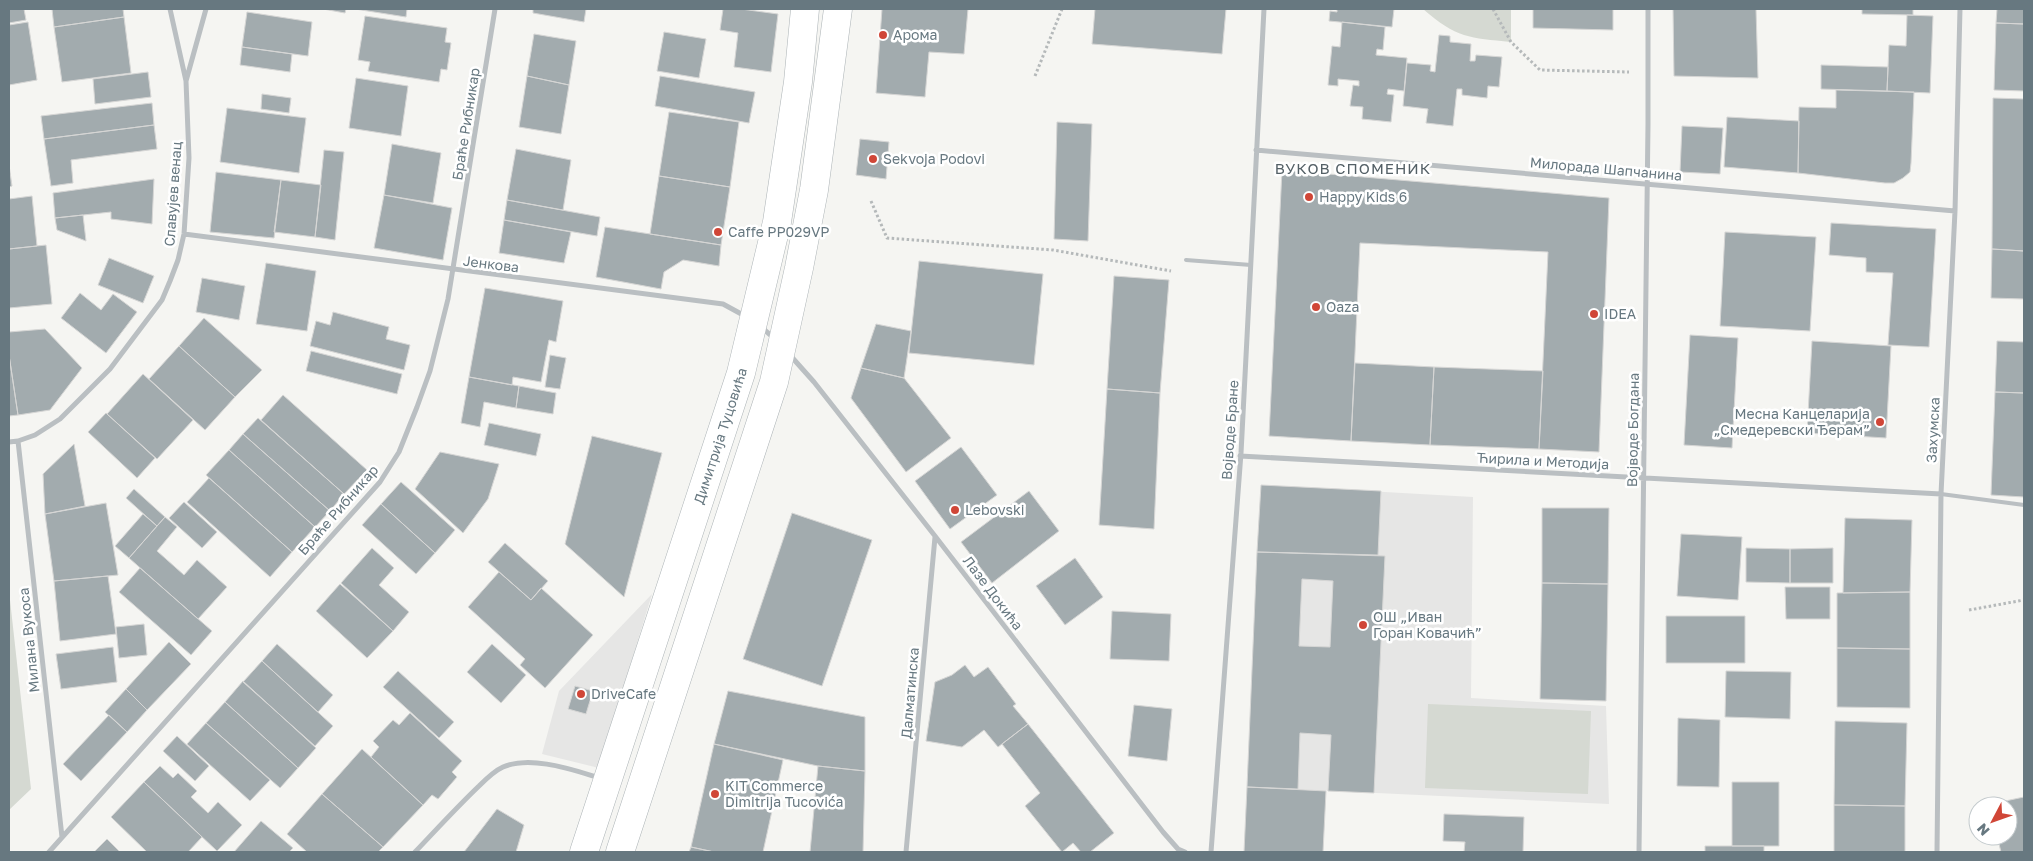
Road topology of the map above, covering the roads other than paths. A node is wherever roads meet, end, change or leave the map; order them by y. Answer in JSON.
{"nodes":[{"id":1,"x":170,"y":9,"type":"edge"},
{"id":2,"x":206,"y":9,"type":"edge"},
{"id":3,"x":495,"y":9,"type":"edge"},
{"id":4,"x":805,"y":9,"type":"edge"},
{"id":5,"x":838,"y":9,"type":"edge"},
{"id":6,"x":1264,"y":9,"type":"edge"},
{"id":7,"x":1648,"y":9,"type":"edge"},
{"id":8,"x":1960,"y":9,"type":"edge"},
{"id":9,"x":186,"y":81,"type":"junction"},
{"id":10,"x":1256,"y":150,"type":"junction"},
{"id":11,"x":1646,"y":184,"type":"junction"},
{"id":12,"x":1955,"y":211,"type":"junction"},
{"id":13,"x":184,"y":234,"type":"junction"},
{"id":14,"x":1186,"y":260,"type":"dead end"},
{"id":15,"x":1252,"y":265,"type":"junction"},
{"id":16,"x":454,"y":270,"type":"junction"},
{"id":17,"x":753,"y":320,"type":"junction"},
{"id":18,"x":782,"y":346,"type":"junction"},
{"id":19,"x":18,"y":441,"type":"junction"},
{"id":20,"x":9,"y":442,"type":"edge"},
{"id":21,"x":1240,"y":456,"type":"junction"},
{"id":22,"x":1644,"y":477,"type":"junction"},
{"id":23,"x":1941,"y":494,"type":"junction"},
{"id":24,"x":2024,"y":505,"type":"edge"},
{"id":25,"x":935,"y":536,"type":"junction"},
{"id":26,"x":607,"y":780,"type":"junction"},
{"id":27,"x":62,"y":837,"type":"junction"},
{"id":28,"x":48,"y":852,"type":"edge"},
{"id":29,"x":415,"y":852,"type":"edge"},
{"id":30,"x":584,"y":852,"type":"edge"},
{"id":31,"x":620,"y":852,"type":"edge"},
{"id":32,"x":906,"y":852,"type":"edge"},
{"id":33,"x":1185,"y":852,"type":"edge"},
{"id":34,"x":1211,"y":852,"type":"edge"},
{"id":35,"x":1639,"y":852,"type":"edge"},
{"id":36,"x":1938,"y":852,"type":"edge"}],
"edges":[{"from":1,"to":9,"type":"street","name":"Славујев венац"},
{"from":2,"to":9,"type":"street","name":"Славујев венац"},
{"from":3,"to":16,"type":"street","name":"Браће Рибникар"},
{"from":4,"to":17,"type":"main road","name":"Димитрија Туцовића"},
{"from":5,"to":18,"type":"main road"},
{"from":6,"to":10,"type":"street","name":"Војводе Бране"},
{"from":7,"to":11,"type":"street","name":"Војводе Богдана"},
{"from":8,"to":12,"type":"street","name":"Захумска"},
{"from":9,"to":13,"type":"street","name":"Славујев венац"},
{"from":10,"to":11,"type":"street","name":"Милорада Шапчанина"},
{"from":10,"to":15,"type":"street","name":"Војводе Бране"},
{"from":11,"to":12,"type":"street","name":"Милорада Шапчанина"},
{"from":11,"to":22,"type":"street","name":"Војводе Богдана"},
{"from":12,"to":23,"type":"street","name":"Захумска"},
{"from":13,"to":16,"type":"street","name":"Јенкова"},
{"from":13,"to":19,"type":"street","name":"Славујев венац"},
{"from":14,"to":15,"type":"lane"},
{"from":15,"to":21,"type":"street","name":"Војводе Бране"},
{"from":16,"to":17,"type":"street","name":"Јенкова"},
{"from":16,"to":27,"type":"street","name":"Браће Рибникар"},
{"from":17,"to":18,"type":"street","name":"Јенкова"},
{"from":17,"to":26,"type":"main road","name":"Димитрија Туцовића"},
{"from":18,"to":25,"type":"street","name":"Лазе Докића"},
{"from":18,"to":31,"type":"main road"},
{"from":19,"to":20,"type":"street","name":"Славујев венац"},
{"from":19,"to":27,"type":"street","name":"Милана Вукоса"},
{"from":21,"to":22,"type":"street","name":"Ћирила и Методија"},
{"from":21,"to":34,"type":"street","name":"Војводе Бране"},
{"from":22,"to":23,"type":"street","name":"Ћирила и Методија"},
{"from":22,"to":35,"type":"street","name":"Војводе Богдана"},
{"from":23,"to":24,"type":"lane","name":"Ћирила и Методија"},
{"from":23,"to":36,"type":"street","name":"Захумска"},
{"from":25,"to":32,"type":"street","name":"Далматинска"},
{"from":25,"to":33,"type":"street","name":"Лазе Докића"},
{"from":26,"to":29,"type":"street"},
{"from":26,"to":30,"type":"main road","name":"Димитрија Туцовића"},
{"from":27,"to":28,"type":"street","name":"Браће Рибникар"}]}
